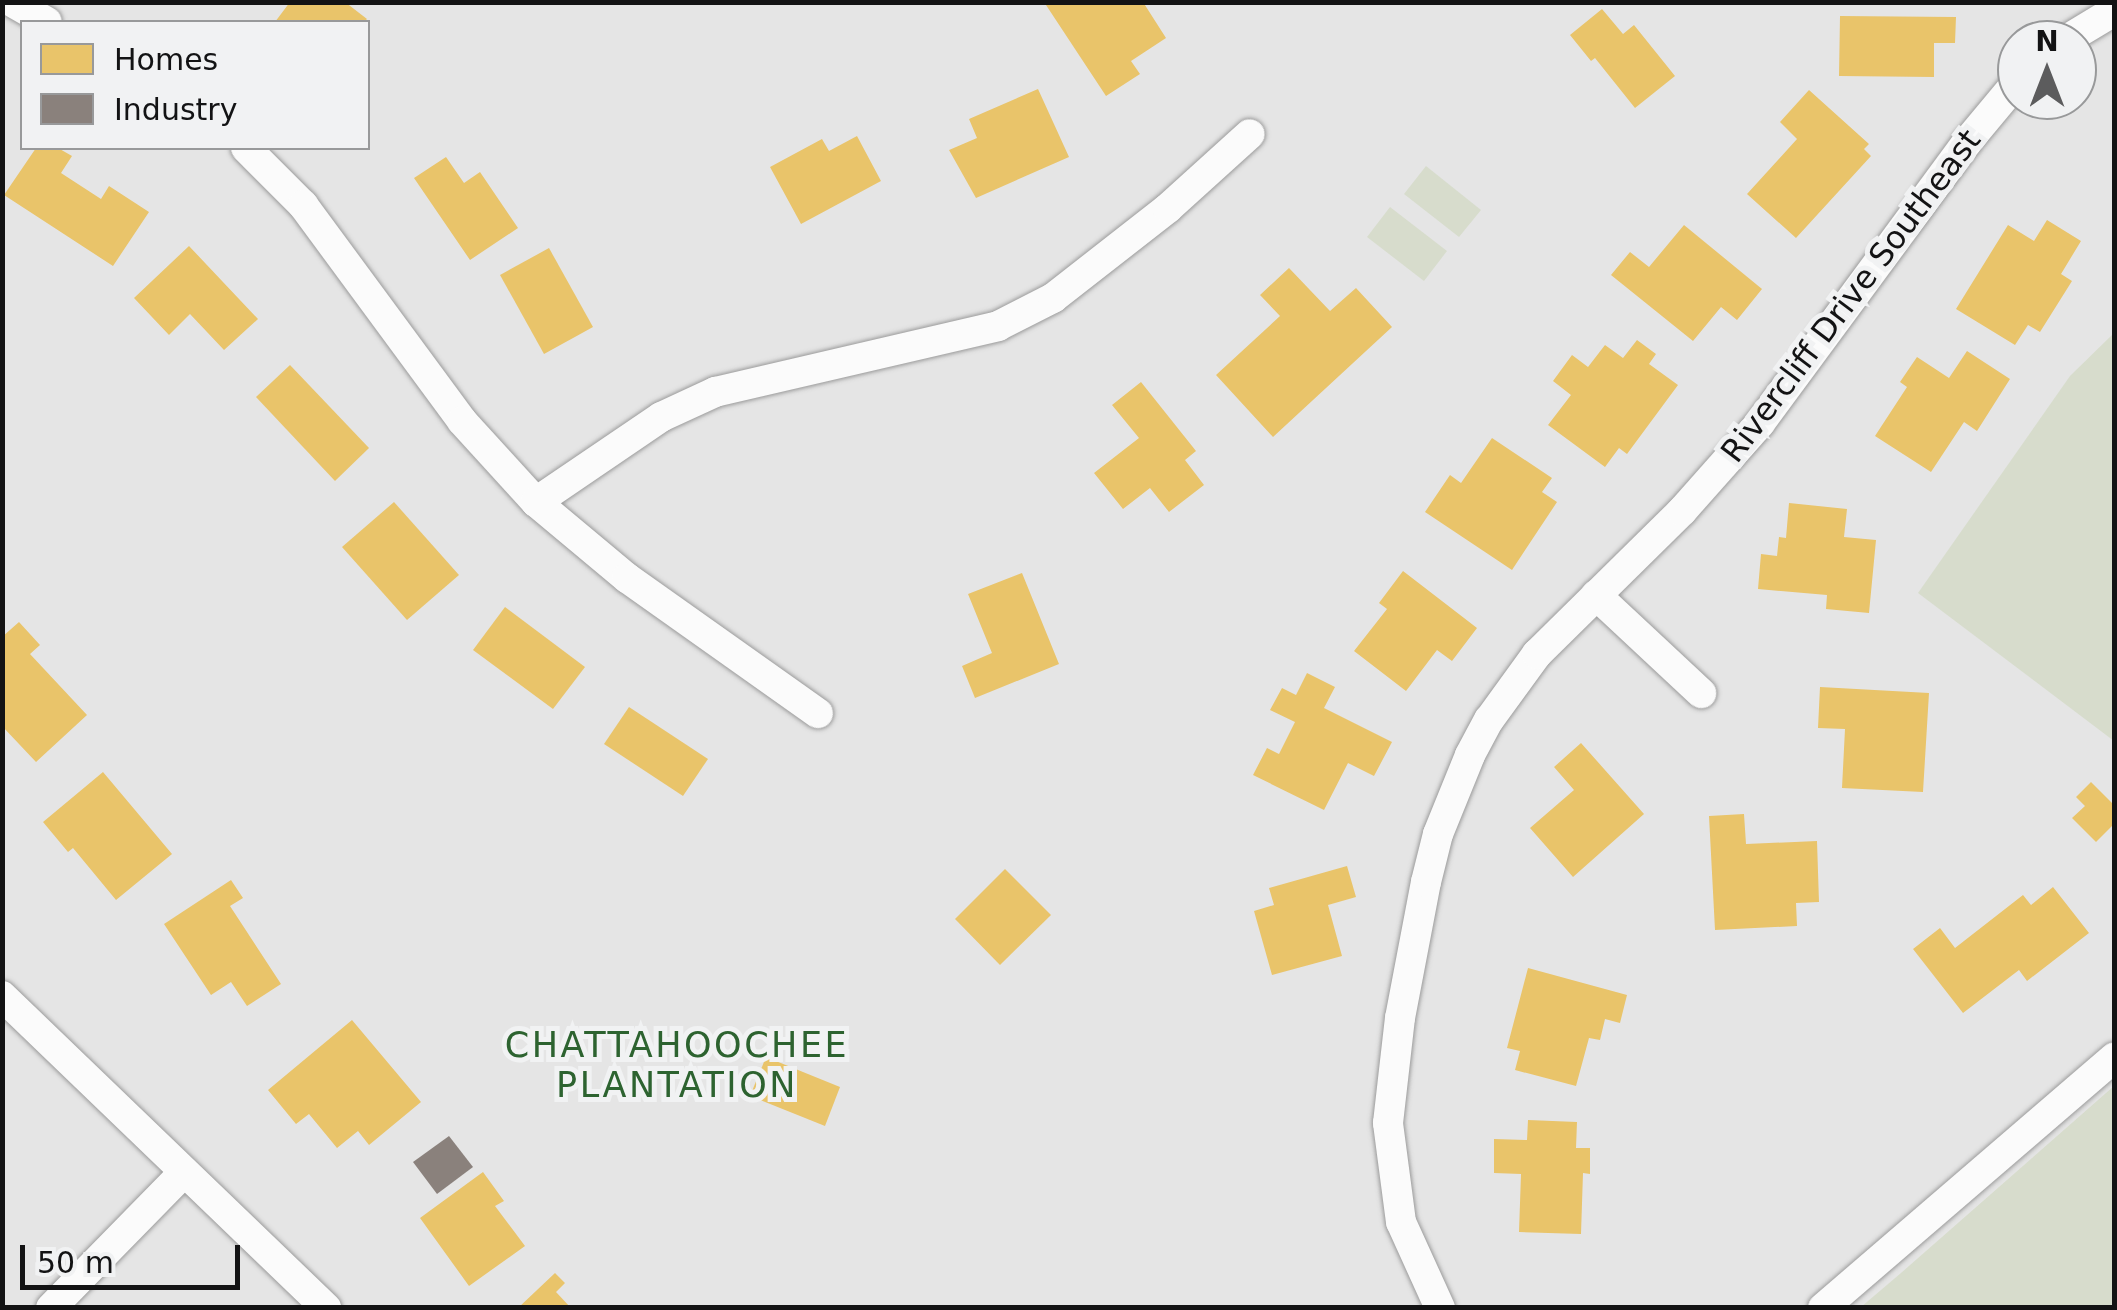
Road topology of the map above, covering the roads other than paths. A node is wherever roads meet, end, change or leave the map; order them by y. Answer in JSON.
{"nodes":[{"id":1,"x":12,"y":2,"type":"edge"},
{"id":2,"x":44,"y":20,"type":"edge"},
{"id":3,"x":1997,"y":106,"type":"edge"},
{"id":4,"x":1250,"y":134,"type":"dead end"},
{"id":5,"x":248,"y":150,"type":"edge"},
{"id":6,"x":536,"y":502,"type":"junction"},
{"id":7,"x":1596,"y":595,"type":"junction"},
{"id":8,"x":1701,"y":693,"type":"dead end"},
{"id":9,"x":818,"y":713,"type":"dead end"},
{"id":10,"x":2,"y":996,"type":"edge"},
{"id":11,"x":2114,"y":1058,"type":"edge"},
{"id":12,"x":183,"y":1173,"type":"junction"},
{"id":13,"x":51,"y":1308,"type":"edge"},
{"id":14,"x":326,"y":1308,"type":"edge"},
{"id":15,"x":1440,"y":1308,"type":"edge"},
{"id":16,"x":1823,"y":1308,"type":"edge"}],
"edges":[{"from":1,"to":2,"type":"street"},
{"from":3,"to":7,"type":"street","name":"Rivercliff Drive Southeast"},
{"from":4,"to":6,"type":"street"},
{"from":5,"to":6,"type":"street"},
{"from":6,"to":9,"type":"street"},
{"from":7,"to":8,"type":"street"},
{"from":7,"to":15,"type":"street","name":"Rivercliff Drive Southeast"},
{"from":10,"to":12,"type":"street"},
{"from":11,"to":16,"type":"street"},
{"from":12,"to":13,"type":"street"},
{"from":12,"to":14,"type":"street"}]}
